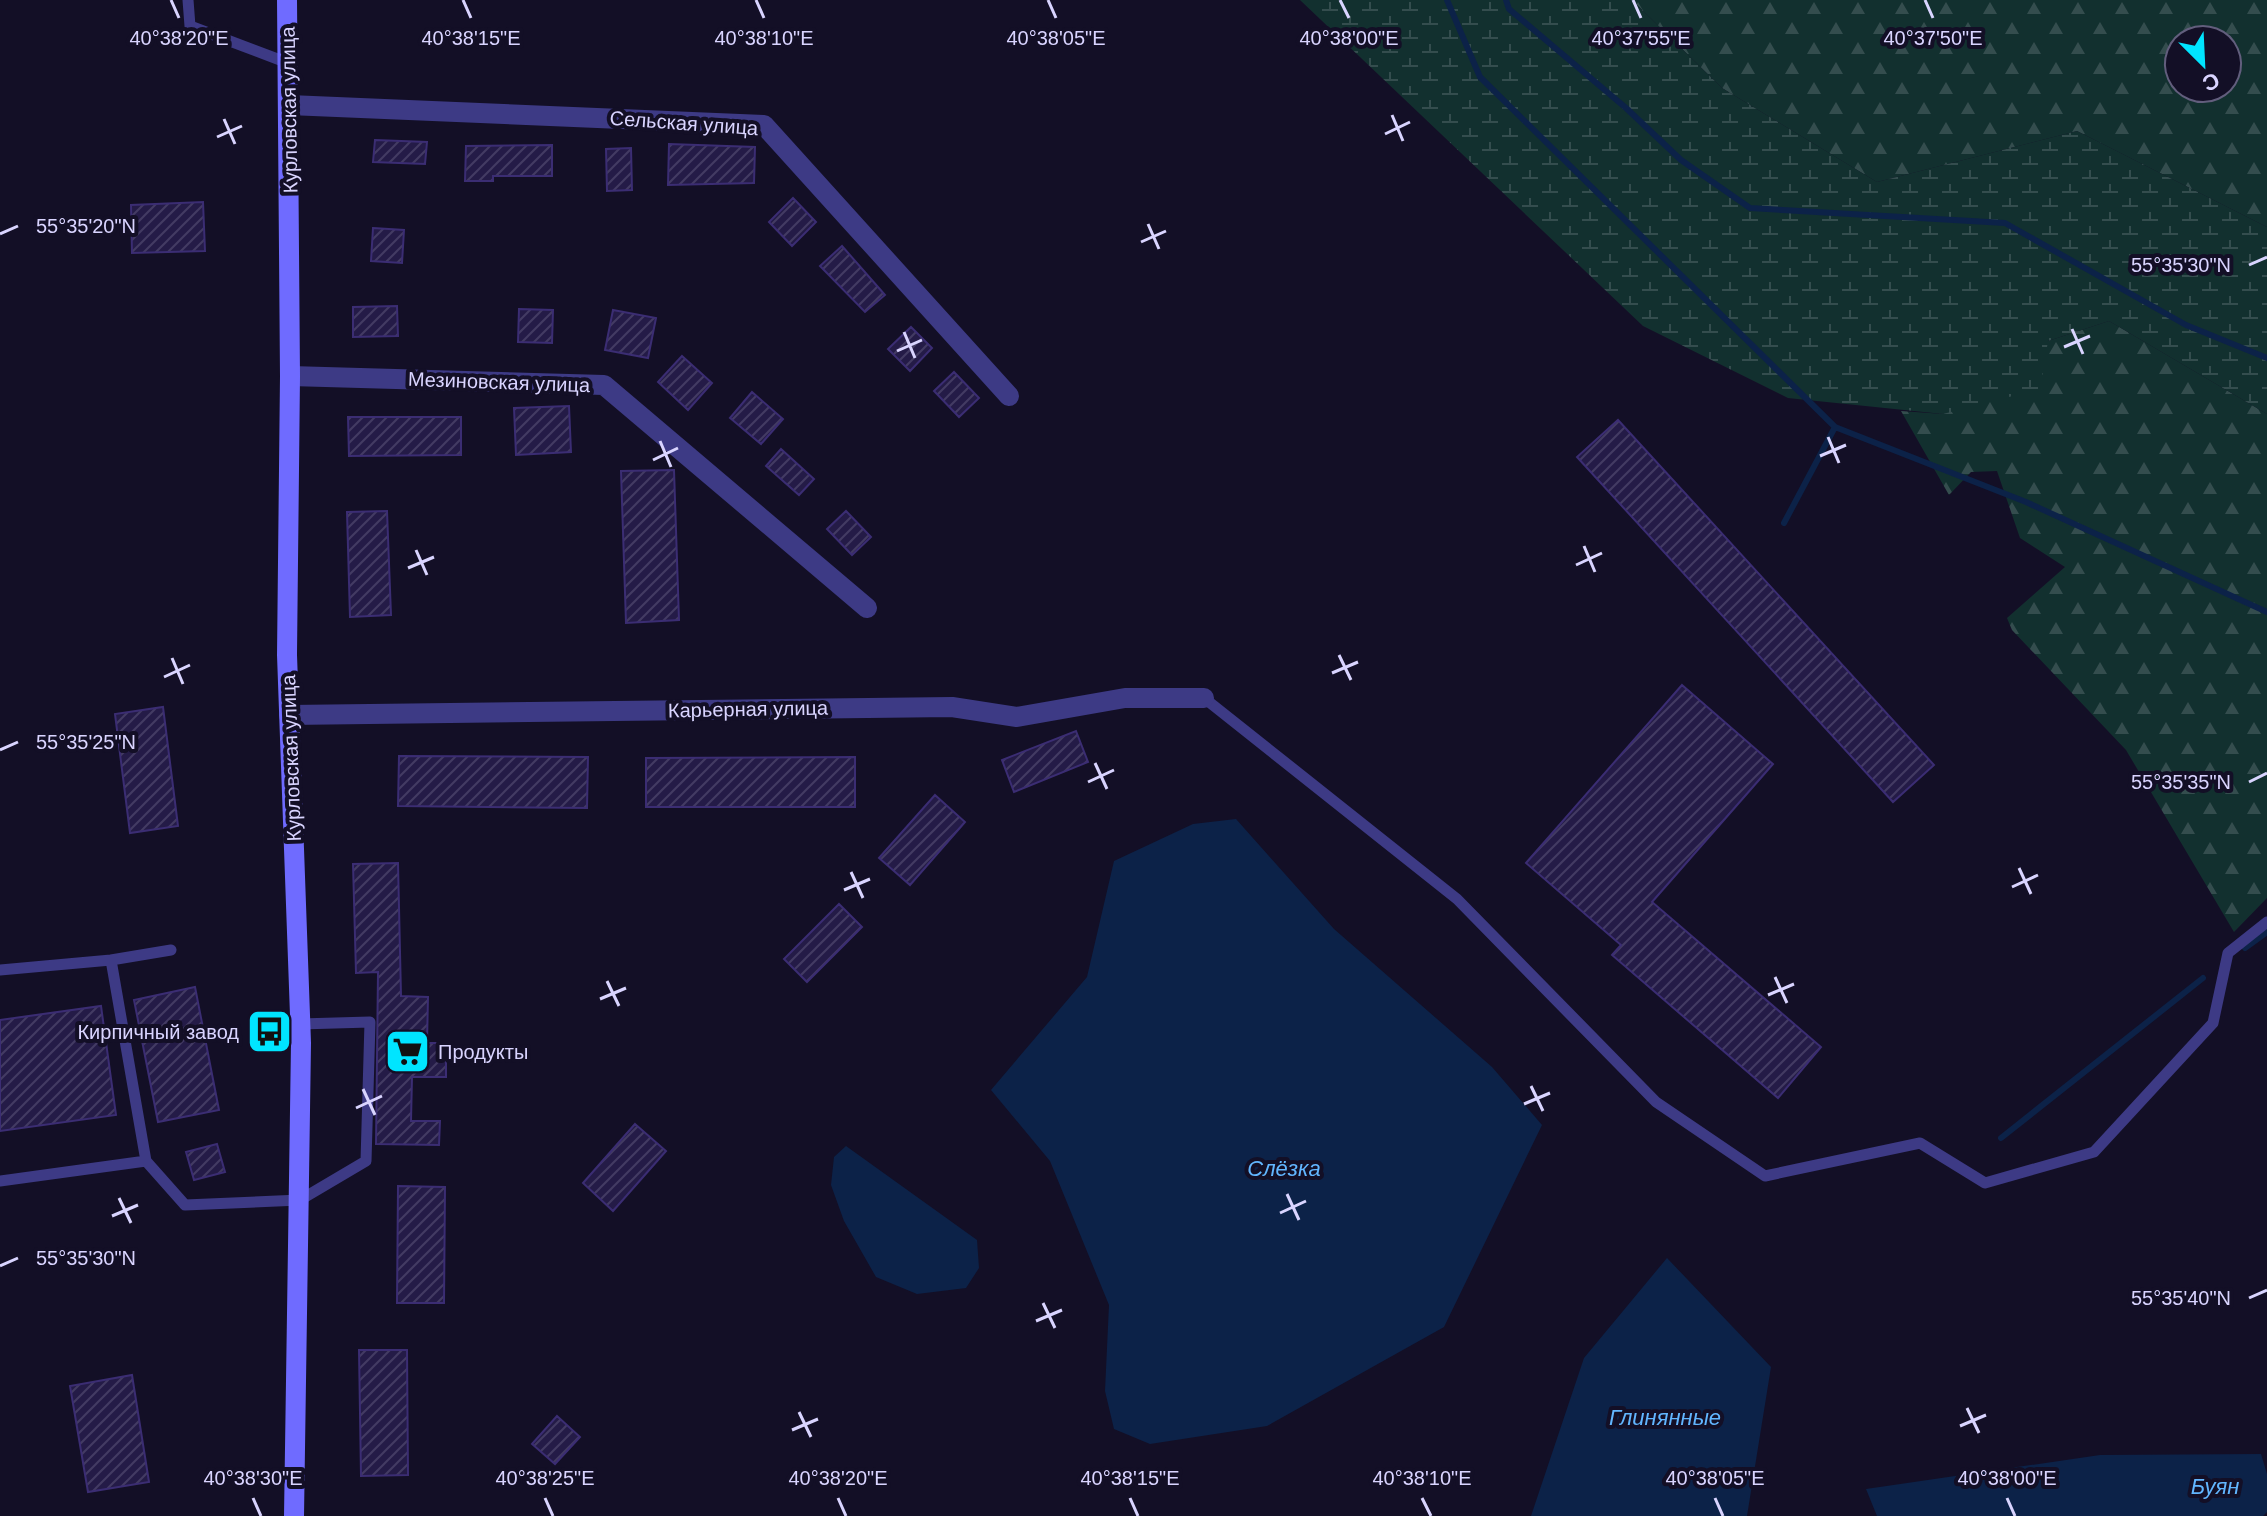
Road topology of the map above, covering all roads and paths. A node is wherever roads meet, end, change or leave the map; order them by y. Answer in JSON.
{"nodes":[{"id":1,"x":188,"y":0,"type":"edge"},
{"id":2,"x":287,"y":0,"type":"edge"},
{"id":3,"x":289,"y":64,"type":"junction"},
{"id":4,"x":289,"y":105,"type":"junction"},
{"id":5,"x":290,"y":376,"type":"junction"},
{"id":6,"x":1009,"y":396,"type":"dead end"},
{"id":7,"x":867,"y":608,"type":"dead end"},
{"id":8,"x":1204,"y":698,"type":"joint"},
{"id":9,"x":289,"y":715,"type":"junction"},
{"id":10,"x":2267,"y":922,"type":"edge"},
{"id":11,"x":171,"y":950,"type":"dead end"},
{"id":12,"x":111,"y":960,"type":"junction"},
{"id":13,"x":0,"y":970,"type":"edge"},
{"id":14,"x":300,"y":1024,"type":"junction"},
{"id":15,"x":146,"y":1161,"type":"junction"},
{"id":16,"x":0,"y":1181,"type":"edge"},
{"id":17,"x":300,"y":1200,"type":"junction"},
{"id":18,"x":294,"y":1516,"type":"edge"}],
"edges":[{"from":1,"to":3,"type":"lane"},
{"from":2,"to":3,"type":"main road","name":"Курловская улица"},
{"from":3,"to":4,"type":"main road","name":"Курловская улица"},
{"from":4,"to":5,"type":"main road","name":"Курловская улица"},
{"from":4,"to":6,"type":"street","name":"Сельская улица"},
{"from":5,"to":7,"type":"street","name":"Мезиновская улица"},
{"from":5,"to":9,"type":"main road","name":"Курловская улица"},
{"from":8,"to":9,"type":"street","name":"Карьерная улица"},
{"from":8,"to":10,"type":"lane"},
{"from":9,"to":14,"type":"main road","name":"Курловская улица"},
{"from":11,"to":12,"type":"lane"},
{"from":12,"to":13,"type":"lane"},
{"from":12,"to":15,"type":"lane"},
{"from":14,"to":17,"type":"main road","name":"Курловская улица"},
{"from":14,"to":17,"type":"lane"},
{"from":15,"to":16,"type":"lane"},
{"from":15,"to":17,"type":"lane"},
{"from":17,"to":18,"type":"main road","name":"Курловская улица"}]}
